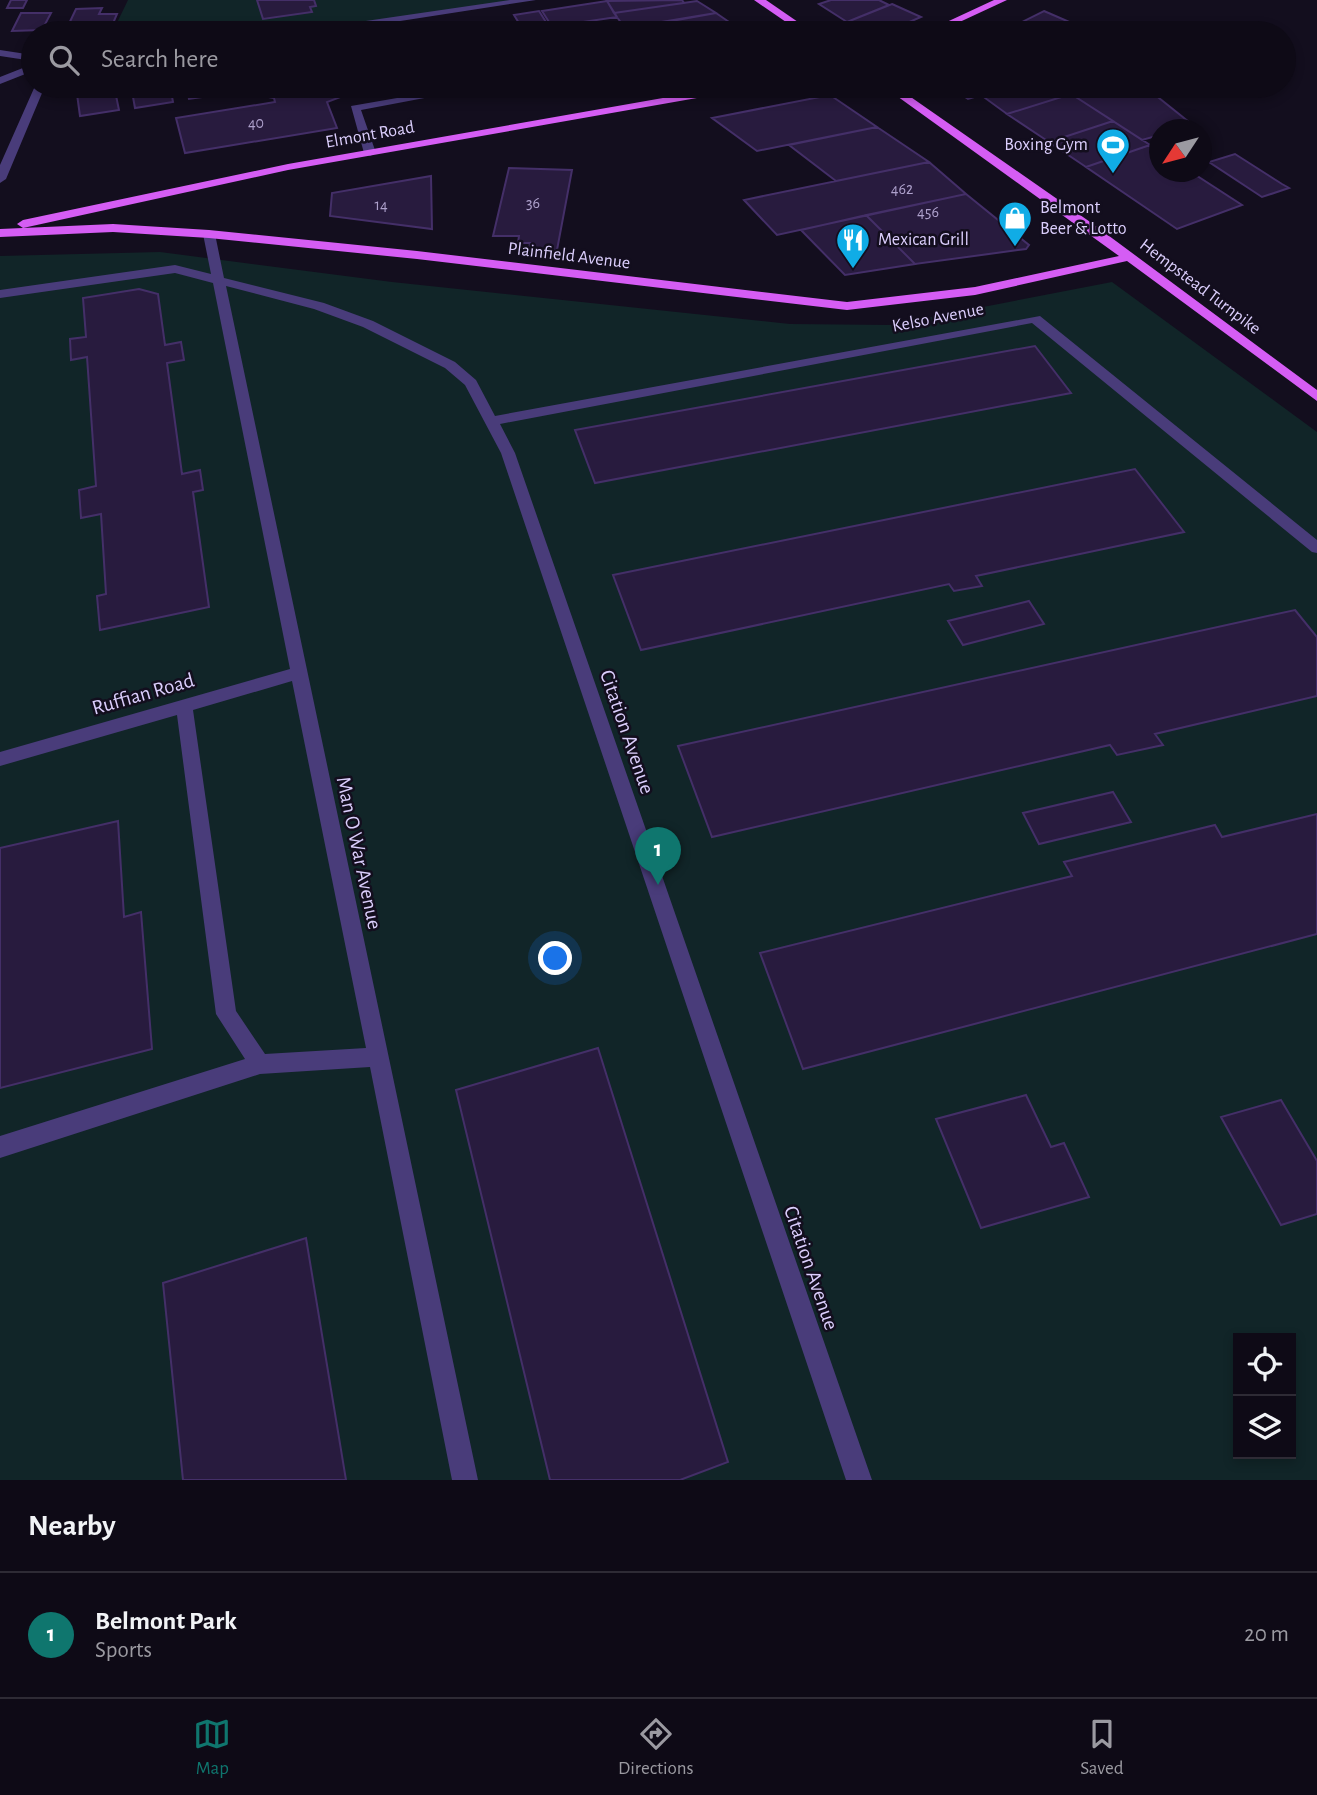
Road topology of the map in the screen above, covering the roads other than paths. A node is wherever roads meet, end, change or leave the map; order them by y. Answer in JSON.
{"nodes":[{"id":1,"x":531,"y":0,"type":"edge"},
{"id":2,"x":759,"y":0,"type":"edge"},
{"id":3,"x":1002,"y":0,"type":"edge"},
{"id":4,"x":387,"y":21,"type":"edge"},
{"id":5,"x":791,"y":21,"type":"edge"},
{"id":6,"x":955,"y":21,"type":"edge"},
{"id":7,"x":0,"y":53,"type":"edge"},
{"id":8,"x":21,"y":56,"type":"edge"},
{"id":9,"x":21,"y":72,"type":"edge"},
{"id":10,"x":0,"y":81,"type":"edge"},
{"id":11,"x":35,"y":98,"type":"edge"},
{"id":12,"x":413,"y":98,"type":"edge"},
{"id":13,"x":680,"y":98,"type":"edge"},
{"id":14,"x":906,"y":98,"type":"edge"},
{"id":15,"x":370,"y":153,"type":"junction"},
{"id":16,"x":0,"y":179,"type":"edge"},
{"id":17,"x":0,"y":231,"type":"edge"},
{"id":18,"x":209,"y":234,"type":"junction"},
{"id":19,"x":1130,"y":257,"type":"junction"},
{"id":20,"x":218,"y":280,"type":"junction"},
{"id":21,"x":0,"y":294,"type":"edge"},
{"id":22,"x":1317,"y":397,"type":"edge"},
{"id":23,"x":491,"y":421,"type":"junction"},
{"id":24,"x":1317,"y":548,"type":"edge"},
{"id":25,"x":299,"y":673,"type":"junction"},
{"id":26,"x":184,"y":706,"type":"junction"},
{"id":27,"x":0,"y":759,"type":"edge"},
{"id":28,"x":378,"y":1057,"type":"junction"},
{"id":29,"x":260,"y":1063,"type":"junction"},
{"id":30,"x":0,"y":1147,"type":"edge"},
{"id":31,"x":465,"y":1480,"type":"edge"},
{"id":32,"x":859,"y":1480,"type":"edge"}],
"edges":[{"from":1,"to":4,"type":"street"},
{"from":2,"to":5,"type":"main road"},
{"from":3,"to":6,"type":"main road"},
{"from":7,"to":8,"type":"street"},
{"from":9,"to":10,"type":"street"},
{"from":11,"to":16,"type":"street"},
{"from":12,"to":15,"type":"street"},
{"from":13,"to":15,"type":"main road","name":"Elmont Road"},
{"from":14,"to":19,"type":"main road","name":"Hempstead Turnpike"},
{"from":15,"to":17,"type":"main road","name":"Elmont Road"},
{"from":17,"to":18,"type":"main road","name":"Plainfield Avenue"},
{"from":18,"to":19,"type":"main road","name":"Plainfield Avenue"},
{"from":18,"to":20,"type":"street","name":"Man O War Avenue"},
{"from":19,"to":22,"type":"main road","name":"Hempstead Turnpike"},
{"from":20,"to":21,"type":"street","name":"Citation Avenue"},
{"from":20,"to":23,"type":"street","name":"Citation Avenue"},
{"from":20,"to":25,"type":"street","name":"Man O War Avenue"},
{"from":23,"to":24,"type":"street","name":"Kelso Avenue"},
{"from":23,"to":32,"type":"street","name":"Citation Avenue"},
{"from":25,"to":26,"type":"street","name":"Ruffian Road"},
{"from":25,"to":28,"type":"street","name":"Man O War Avenue"},
{"from":26,"to":27,"type":"street","name":"Ruffian Road"},
{"from":26,"to":29,"type":"street"},
{"from":28,"to":29,"type":"street"},
{"from":28,"to":31,"type":"street","name":"Man O War Avenue"},
{"from":29,"to":30,"type":"street"}]}
